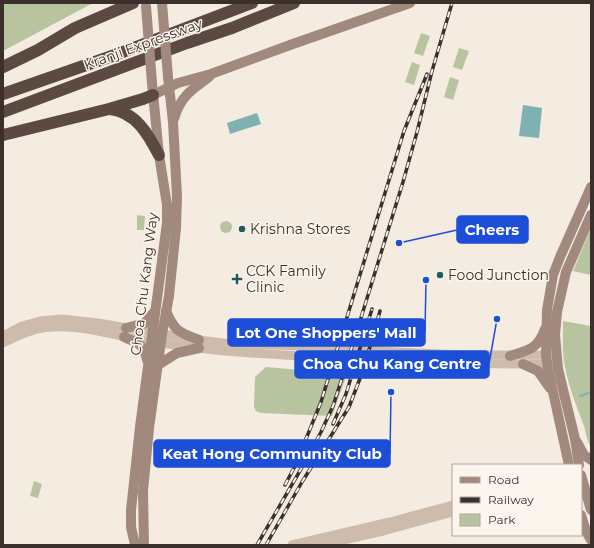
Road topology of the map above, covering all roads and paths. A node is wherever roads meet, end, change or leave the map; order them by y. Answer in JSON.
{"nodes":[{"id":1,"x":118,"y":3,"type":"edge"},
{"id":2,"x":132,"y":3,"type":"edge"},
{"id":3,"x":162,"y":3,"type":"edge"},
{"id":4,"x":252,"y":3,"type":"edge"},
{"id":5,"x":294,"y":3,"type":"edge"},
{"id":6,"x":410,"y":3,"type":"edge"},
{"id":7,"x":146,"y":4,"type":"edge"},
{"id":8,"x":107,"y":14,"type":"junction"},
{"id":9,"x":3,"y":67,"type":"edge"},
{"id":10,"x":211,"y":74,"type":"junction"},
{"id":11,"x":169,"y":82,"type":"junction"},
{"id":12,"x":152,"y":89,"type":"junction"},
{"id":13,"x":3,"y":94,"type":"edge"},
{"id":14,"x":109,"y":109,"type":"junction"},
{"id":15,"x":3,"y":112,"type":"edge"},
{"id":16,"x":173,"y":122,"type":"junction"},
{"id":17,"x":3,"y":135,"type":"edge"},
{"id":18,"x":159,"y":154,"type":"junction"},
{"id":19,"x":591,"y":187,"type":"edge"},
{"id":20,"x":591,"y":215,"type":"edge"},
{"id":21,"x":566,"y":272,"type":"junction"},
{"id":22,"x":554,"y":275,"type":"junction"},
{"id":23,"x":161,"y":310,"type":"junction"},
{"id":24,"x":546,"y":325,"type":"junction"},
{"id":25,"x":125,"y":333,"type":"junction"},
{"id":26,"x":3,"y":336,"type":"edge"},
{"id":27,"x":157,"y":338,"type":"junction"},
{"id":28,"x":3,"y":343,"type":"edge"},
{"id":29,"x":199,"y":344,"type":"junction"},
{"id":30,"x":510,"y":356,"type":"junction"},
{"id":31,"x":551,"y":360,"type":"junction"},
{"id":32,"x":153,"y":364,"type":"junction"},
{"id":33,"x":523,"y":364,"type":"junction"},
{"id":34,"x":553,"y":393,"type":"junction"},
{"id":35,"x":574,"y":439,"type":"junction"},
{"id":36,"x":566,"y":448,"type":"junction"},
{"id":37,"x":591,"y":460,"type":"edge"},
{"id":38,"x":562,"y":464,"type":"edge"},
{"id":39,"x":569,"y":464,"type":"edge"},
{"id":40,"x":579,"y":464,"type":"edge"},
{"id":41,"x":582,"y":480,"type":"edge"},
{"id":42,"x":452,"y":505,"type":"edge"},
{"id":43,"x":591,"y":508,"type":"edge"},
{"id":44,"x":452,"y":512,"type":"edge"},
{"id":45,"x":582,"y":518,"type":"edge"},
{"id":46,"x":591,"y":540,"type":"edge"},
{"id":47,"x":135,"y":545,"type":"edge"},
{"id":48,"x":144,"y":545,"type":"edge"},
{"id":49,"x":292,"y":545,"type":"edge"},
{"id":50,"x":322,"y":545,"type":"edge"}],
"edges":[{"from":1,"to":8,"type":"highway"},
{"from":2,"to":8,"type":"highway"},
{"from":3,"to":11,"type":"main road","name":"Choa Chu Kang Way","bridge":true},
{"from":4,"to":13,"type":"highway","name":"Kranji Expressway"},
{"from":5,"to":15,"type":"highway","name":"Kranji Expressway"},
{"from":6,"to":10,"type":"main road"},
{"from":7,"to":12,"type":"main road","name":"Choa Chu Kang Way","bridge":true},
{"from":8,"to":9,"type":"highway"},
{"from":10,"to":11,"type":"main road"},
{"from":10,"to":16,"type":"main road"},
{"from":11,"to":12,"type":"main road"},
{"from":11,"to":16,"type":"main road","name":"Choa Chu Kang Way"},
{"from":12,"to":14,"type":"highway"},
{"from":12,"to":18,"type":"main road","name":"Choa Chu Kang Way"},
{"from":14,"to":17,"type":"highway"},
{"from":14,"to":18,"type":"highway"},
{"from":16,"to":23,"type":"main road","name":"Choa Chu Kang Way"},
{"from":18,"to":23,"type":"main road","name":"Choa Chu Kang Way"},
{"from":19,"to":22,"type":"main road"},
{"from":20,"to":21,"type":"main road"},
{"from":21,"to":22,"type":"main road"},
{"from":21,"to":31,"type":"main road"},
{"from":22,"to":24,"type":"main road"},
{"from":23,"to":25,"type":"main road"},
{"from":23,"to":27,"type":"main road","name":"Choa Chu Kang Way"},
{"from":23,"to":29,"type":"main road"},
{"from":24,"to":30,"type":"main road"},
{"from":24,"to":31,"type":"main road"},
{"from":25,"to":26,"type":"street"},
{"from":25,"to":27,"type":"street"},
{"from":25,"to":28,"type":"street"},
{"from":25,"to":32,"type":"main road"},
{"from":27,"to":29,"type":"street"},
{"from":27,"to":32,"type":"main road","name":"Choa Chu Kang Way"},
{"from":29,"to":30,"type":"street"},
{"from":29,"to":32,"type":"main road"},
{"from":29,"to":33,"type":"street"},
{"from":30,"to":31,"type":"street"},
{"from":31,"to":33,"type":"street"},
{"from":31,"to":34,"type":"main road"},
{"from":31,"to":35,"type":"main road"},
{"from":32,"to":47,"type":"main road","name":"Choa Chu Kang Way"},
{"from":32,"to":48,"type":"main road","name":"Choa Chu Kang Way"},
{"from":33,"to":34,"type":"main road"},
{"from":34,"to":36,"type":"main road"},
{"from":35,"to":37,"type":"main road"},
{"from":35,"to":40,"type":"main road"},
{"from":36,"to":38,"type":"main road"},
{"from":36,"to":39,"type":"main road"},
{"from":41,"to":43,"type":"main road"},
{"from":42,"to":49,"type":"street"},
{"from":44,"to":50,"type":"street"},
{"from":45,"to":46,"type":"main road"}]}
